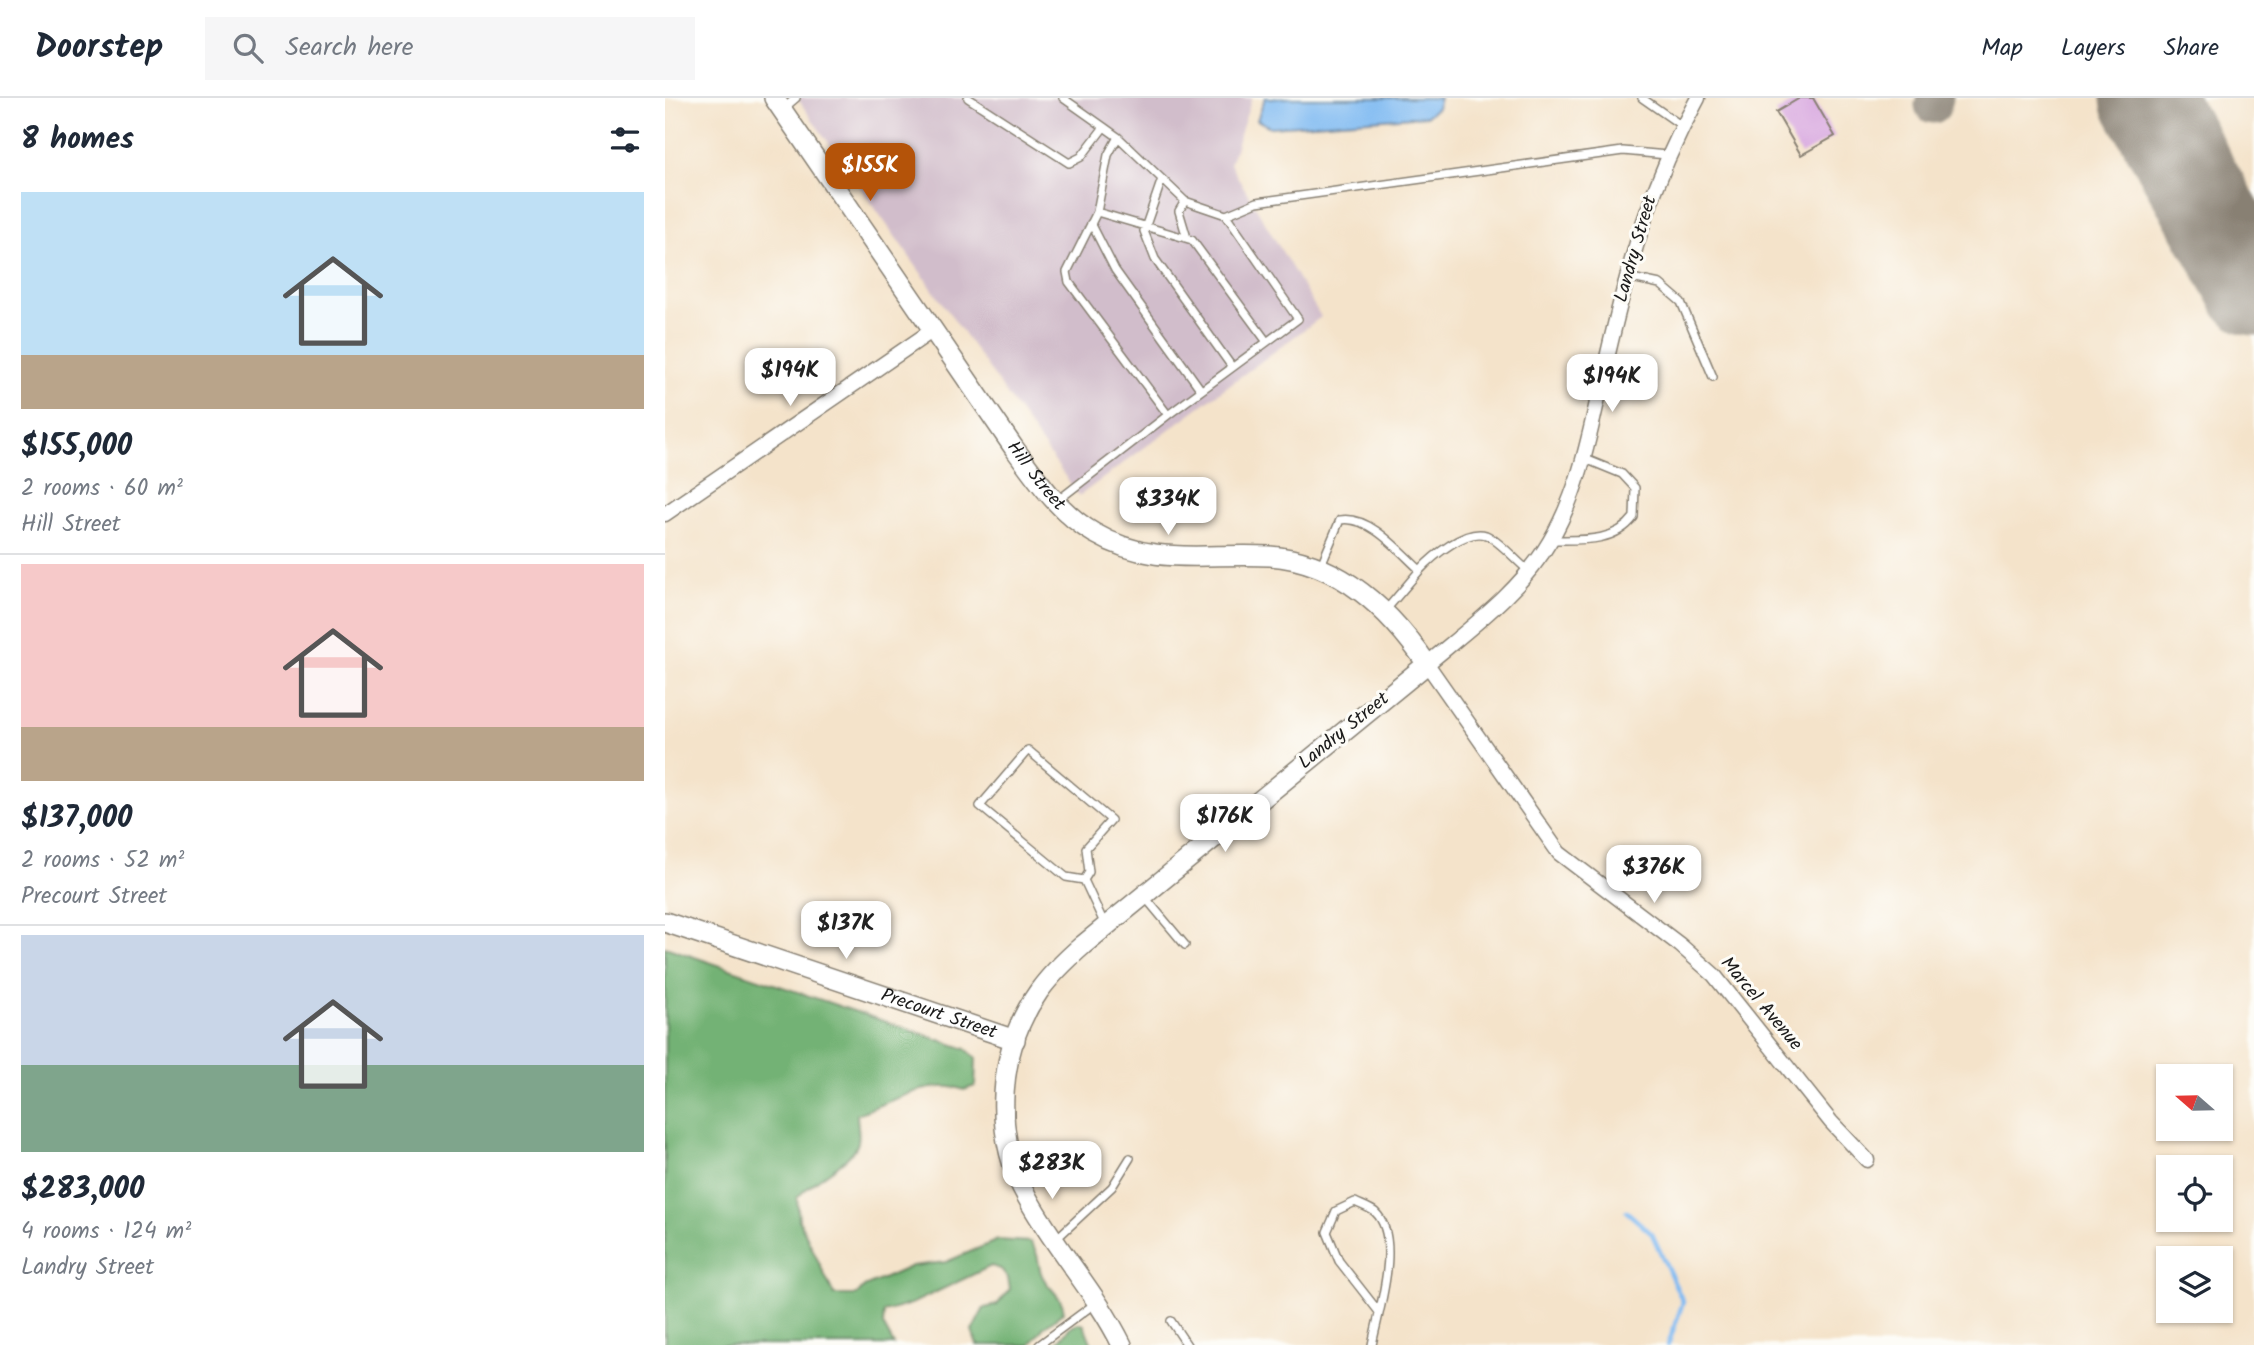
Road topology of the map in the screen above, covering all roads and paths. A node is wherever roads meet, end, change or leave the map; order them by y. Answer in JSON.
{"nodes":[{"id":1,"x":968,"y":98,"type":"edge"},
{"id":2,"x":1063,"y":98,"type":"edge"},
{"id":3,"x":1642,"y":98,"type":"edge"},
{"id":4,"x":1698,"y":98,"type":"edge"},
{"id":5,"x":784,"y":102,"type":"edge"},
{"id":6,"x":1682,"y":125,"type":"junction"},
{"id":7,"x":1104,"y":127,"type":"junction"},
{"id":8,"x":1118,"y":137,"type":"junction"},
{"id":9,"x":1667,"y":155,"type":"junction"},
{"id":10,"x":1162,"y":179,"type":"junction"},
{"id":11,"x":1185,"y":201,"type":"junction"},
{"id":12,"x":1097,"y":212,"type":"junction"},
{"id":13,"x":1226,"y":215,"type":"junction"},
{"id":14,"x":1091,"y":223,"type":"junction"},
{"id":15,"x":1145,"y":226,"type":"junction"},
{"id":16,"x":1187,"y":238,"type":"junction"},
{"id":17,"x":1626,"y":277,"type":"junction"},
{"id":18,"x":933,"y":330,"type":"junction"},
{"id":19,"x":1267,"y":342,"type":"junction"},
{"id":20,"x":1232,"y":367,"type":"junction"},
{"id":21,"x":1713,"y":377,"type":"dead end"},
{"id":22,"x":1201,"y":390,"type":"junction"},
{"id":23,"x":1168,"y":415,"type":"junction"},
{"id":24,"x":1583,"y":458,"type":"junction"},
{"id":25,"x":1056,"y":502,"type":"junction"},
{"id":26,"x":665,"y":514,"type":"edge"},
{"id":27,"x":1551,"y":540,"type":"junction"},
{"id":28,"x":1320,"y":569,"type":"junction"},
{"id":29,"x":1420,"y":570,"type":"junction"},
{"id":30,"x":1528,"y":571,"type":"junction"},
{"id":31,"x":1385,"y":611,"type":"junction"},
{"id":32,"x":1427,"y":664,"type":"junction"},
{"id":33,"x":1084,"y":880,"type":"junction"},
{"id":34,"x":1143,"y":895,"type":"junction"},
{"id":35,"x":665,"y":922,"type":"edge"},
{"id":36,"x":1106,"y":926,"type":"junction"},
{"id":37,"x":1185,"y":945,"type":"dead end"},
{"id":38,"x":1015,"y":1040,"type":"junction"},
{"id":39,"x":1130,"y":1158,"type":"dead end"},
{"id":40,"x":1867,"y":1160,"type":"dead end"},
{"id":41,"x":1054,"y":1240,"type":"junction"},
{"id":42,"x":1098,"y":1302,"type":"junction"},
{"id":43,"x":1379,"y":1311,"type":"junction"},
{"id":44,"x":1171,"y":1321,"type":"dead end"},
{"id":45,"x":1039,"y":1345,"type":"edge"},
{"id":46,"x":1122,"y":1345,"type":"edge"},
{"id":47,"x":1187,"y":1345,"type":"edge"},
{"id":48,"x":1372,"y":1345,"type":"edge"}],
"edges":[{"from":1,"to":7,"type":"lane"},
{"from":2,"to":7,"type":"lane"},
{"from":3,"to":6,"type":"lane"},
{"from":4,"to":6,"type":"street","name":"Landry Street"},
{"from":5,"to":18,"type":"street","name":"Hill Street"},
{"from":6,"to":9,"type":"street","name":"Landry Street"},
{"from":7,"to":8,"type":"lane"},
{"from":8,"to":10,"type":"lane"},
{"from":8,"to":12,"type":"lane"},
{"from":9,"to":13,"type":"lane"},
{"from":9,"to":17,"type":"street","name":"Landry Street"},
{"from":10,"to":11,"type":"lane"},
{"from":10,"to":15,"type":"lane"},
{"from":11,"to":13,"type":"lane"},
{"from":11,"to":16,"type":"lane"},
{"from":12,"to":14,"type":"lane"},
{"from":12,"to":15,"type":"lane"},
{"from":13,"to":19,"type":"lane"},
{"from":14,"to":22,"type":"lane"},
{"from":14,"to":23,"type":"lane"},
{"from":15,"to":16,"type":"lane"},
{"from":15,"to":20,"type":"lane"},
{"from":16,"to":19,"type":"lane"},
{"from":17,"to":21,"type":"lane"},
{"from":17,"to":24,"type":"street","name":"Landry Street"},
{"from":18,"to":25,"type":"street","name":"Hill Street"},
{"from":18,"to":26,"type":"street"},
{"from":19,"to":20,"type":"lane"},
{"from":20,"to":22,"type":"lane"},
{"from":22,"to":23,"type":"lane"},
{"from":23,"to":25,"type":"lane"},
{"from":24,"to":27,"type":"street","name":"Landry Street"},
{"from":24,"to":27,"type":"lane"},
{"from":25,"to":28,"type":"street","name":"Hill Street"},
{"from":27,"to":30,"type":"street","name":"Landry Street"},
{"from":28,"to":29,"type":"lane"},
{"from":28,"to":31,"type":"street","name":"Hill Street"},
{"from":29,"to":30,"type":"lane"},
{"from":29,"to":31,"type":"lane"},
{"from":30,"to":32,"type":"street","name":"Landry Street"},
{"from":31,"to":32,"type":"street","name":"Hill Street"},
{"from":32,"to":34,"type":"street","name":"Landry Street"},
{"from":32,"to":40,"type":"street","name":"Marcel Avenue"},
{"from":33,"to":33,"type":"lane"},
{"from":33,"to":36,"type":"lane"},
{"from":34,"to":36,"type":"street","name":"Landry Street"},
{"from":34,"to":37,"type":"lane"},
{"from":35,"to":38,"type":"street","name":"Precourt Street"},
{"from":36,"to":38,"type":"street","name":"Landry Street"},
{"from":38,"to":41,"type":"street","name":"Landry Street"},
{"from":39,"to":41,"type":"lane"},
{"from":41,"to":42,"type":"street","name":"Landry Street"},
{"from":42,"to":45,"type":"lane"},
{"from":42,"to":46,"type":"street","name":"Landry Street"},
{"from":43,"to":43,"type":"lane"},
{"from":43,"to":48,"type":"lane"},
{"from":44,"to":47,"type":"lane"}]}
